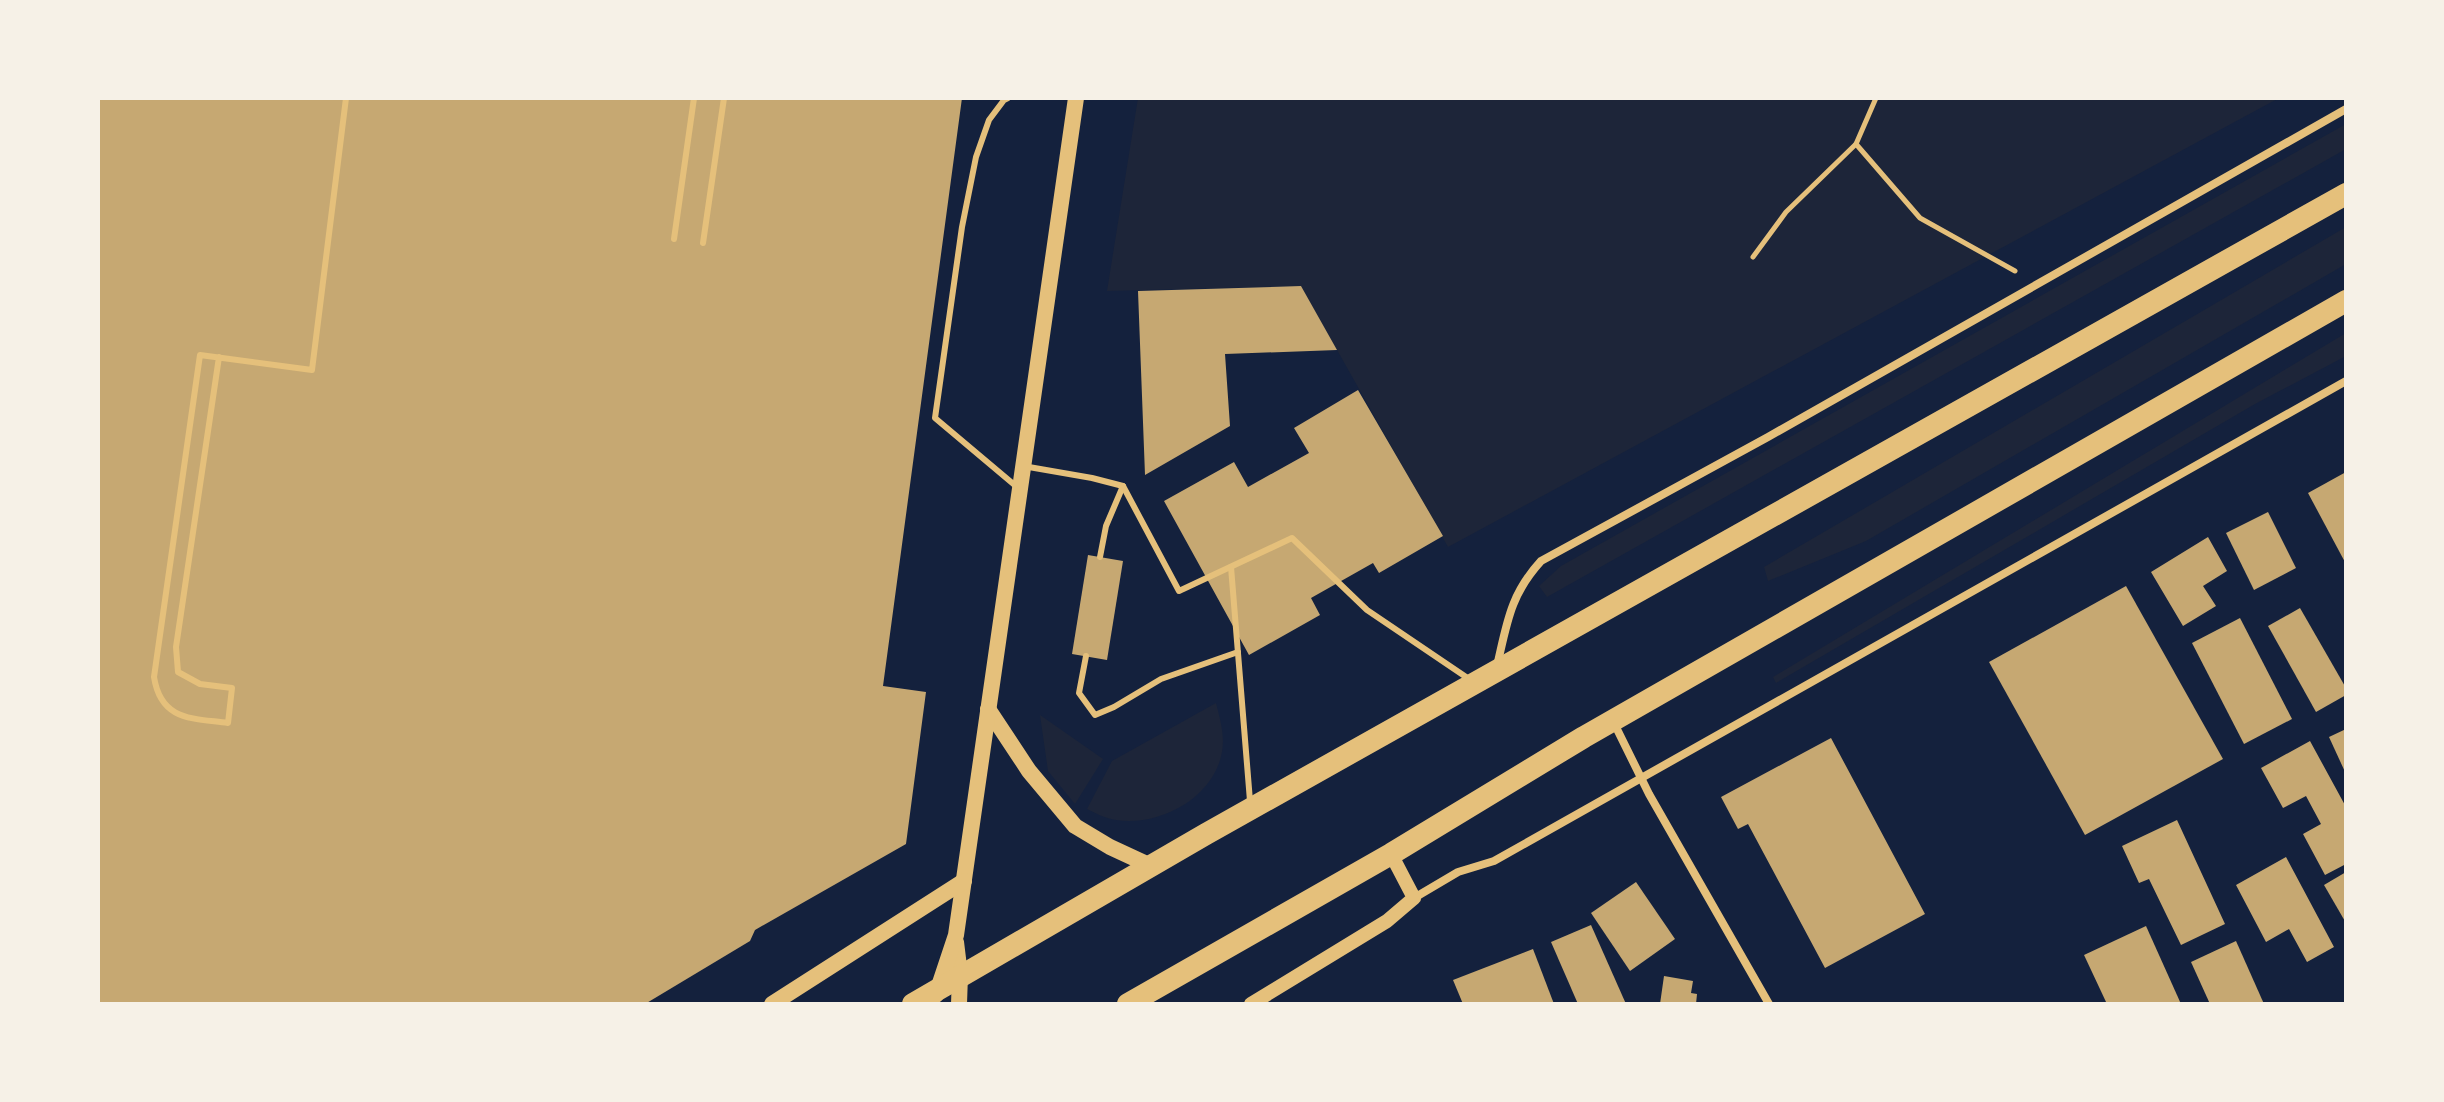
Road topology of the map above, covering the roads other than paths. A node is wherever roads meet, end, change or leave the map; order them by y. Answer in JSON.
{"nodes":[{"id":1,"x":346,"y":98,"type":"edge"},
{"id":2,"x":694,"y":98,"type":"edge"},
{"id":3,"x":724,"y":98,"type":"edge"},
{"id":4,"x":1008,"y":98,"type":"edge"},
{"id":5,"x":1076,"y":98,"type":"edge"},
{"id":6,"x":2346,"y":109,"type":"edge"},
{"id":7,"x":2346,"y":194,"type":"edge"},
{"id":8,"x":674,"y":239,"type":"dead end"},
{"id":9,"x":703,"y":243,"type":"dead end"},
{"id":10,"x":2346,"y":301,"type":"edge"},
{"id":11,"x":219,"y":357,"type":"junction"},
{"id":12,"x":2346,"y":381,"type":"edge"},
{"id":13,"x":1023,"y":466,"type":"junction"},
{"id":14,"x":1123,"y":486,"type":"junction"},
{"id":15,"x":1020,"y":489,"type":"junction"},
{"id":16,"x":1100,"y":557,"type":"dead end"},
{"id":17,"x":1231,"y":567,"type":"junction"},
{"id":18,"x":1238,"y":652,"type":"junction"},
{"id":19,"x":1086,"y":656,"type":"dead end"},
{"id":20,"x":1496,"y":672,"type":"junction"},
{"id":21,"x":1476,"y":684,"type":"junction"},
{"id":22,"x":988,"y":709,"type":"junction"},
{"id":23,"x":1612,"y":721,"type":"junction"},
{"id":24,"x":1641,"y":779,"type":"junction"},
{"id":25,"x":1251,"y":809,"type":"junction"},
{"id":26,"x":1391,"y":854,"type":"junction"},
{"id":27,"x":1151,"y":866,"type":"junction"},
{"id":28,"x":964,"y":881,"type":"junction"},
{"id":29,"x":1414,"y":898,"type":"junction"},
{"id":30,"x":956,"y":935,"type":"junction"},
{"id":31,"x":960,"y":975,"type":"junction"},
{"id":32,"x":935,"y":997,"type":"edge"},
{"id":33,"x":772,"y":1004,"type":"edge"},
{"id":34,"x":913,"y":1004,"type":"edge"},
{"id":35,"x":959,"y":1004,"type":"edge"},
{"id":36,"x":1128,"y":1004,"type":"edge"},
{"id":37,"x":1251,"y":1004,"type":"edge"},
{"id":38,"x":1769,"y":1004,"type":"edge"}],
"edges":[{"from":1,"to":11,"type":"lane"},
{"from":2,"to":8,"type":"lane"},
{"from":3,"to":9,"type":"lane"},
{"from":4,"to":15,"type":"lane"},
{"from":5,"to":13,"type":"main road"},
{"from":6,"to":20,"type":"street"},
{"from":7,"to":20,"type":"highway"},
{"from":10,"to":23,"type":"highway"},
{"from":11,"to":11,"type":"lane"},
{"from":12,"to":24,"type":"street"},
{"from":13,"to":14,"type":"lane"},
{"from":13,"to":15,"type":"main road"},
{"from":14,"to":16,"type":"lane"},
{"from":14,"to":17,"type":"lane"},
{"from":15,"to":22,"type":"main road"},
{"from":17,"to":18,"type":"lane"},
{"from":17,"to":21,"type":"lane"},
{"from":18,"to":19,"type":"lane"},
{"from":18,"to":25,"type":"lane"},
{"from":20,"to":21,"type":"highway"},
{"from":21,"to":25,"type":"highway"},
{"from":22,"to":27,"type":"main road"},
{"from":22,"to":28,"type":"main road"},
{"from":23,"to":24,"type":"street"},
{"from":23,"to":26,"type":"highway"},
{"from":24,"to":29,"type":"street"},
{"from":24,"to":38,"type":"street"},
{"from":25,"to":27,"type":"highway"},
{"from":26,"to":29,"type":"street"},
{"from":26,"to":36,"type":"highway"},
{"from":27,"to":31,"type":"highway"},
{"from":28,"to":30,"type":"main road"},
{"from":28,"to":33,"type":"main road"},
{"from":29,"to":37,"type":"street"},
{"from":30,"to":31,"type":"main road"},
{"from":30,"to":32,"type":"main road"},
{"from":31,"to":32,"type":"highway"},
{"from":31,"to":35,"type":"main road"},
{"from":32,"to":34,"type":"highway"}]}
